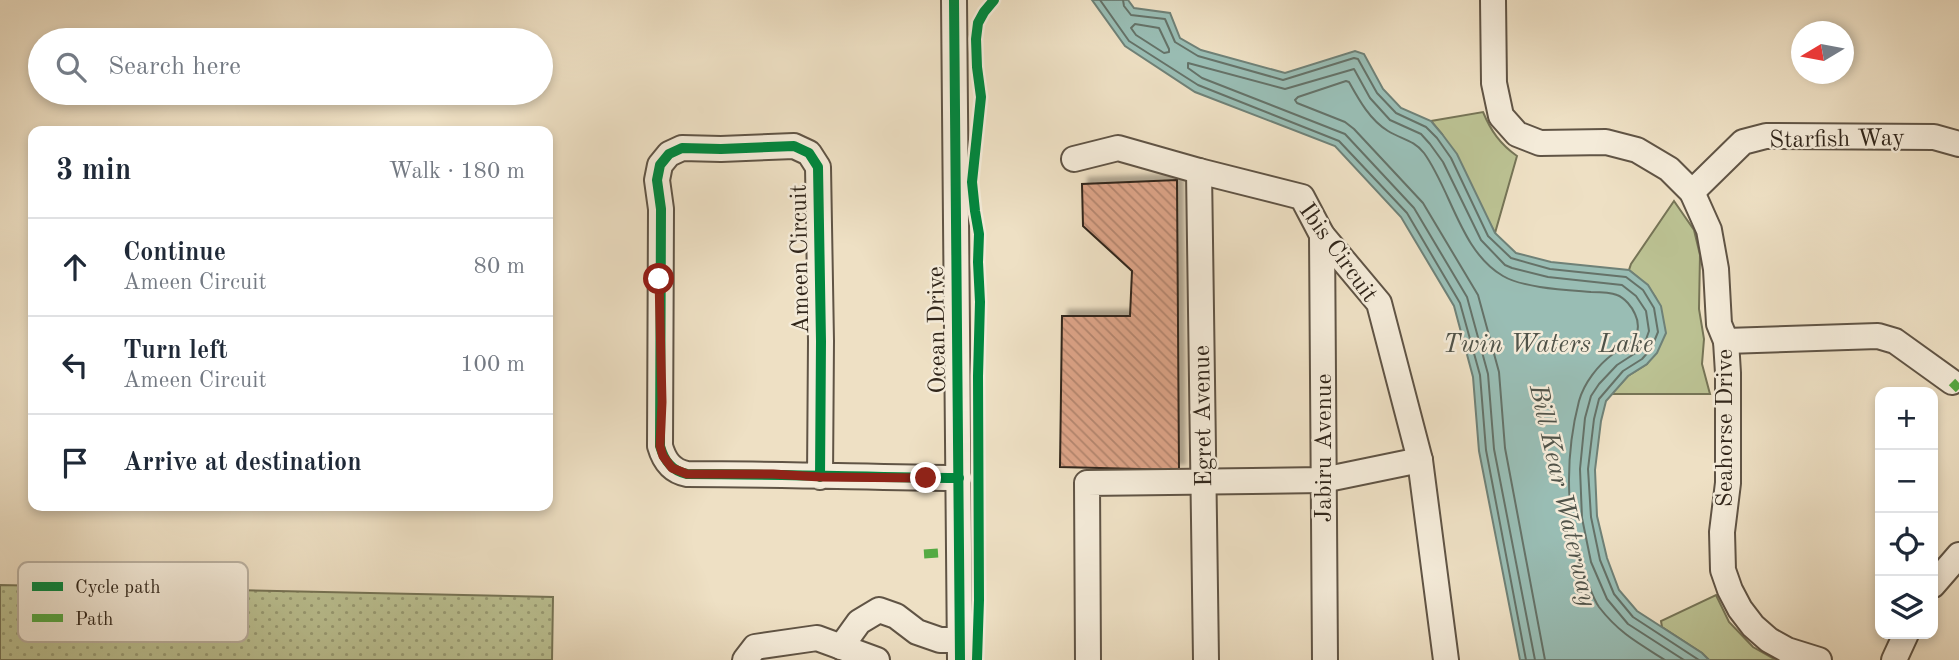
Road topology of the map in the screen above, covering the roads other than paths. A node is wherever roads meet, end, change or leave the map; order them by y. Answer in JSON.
{"nodes":[{"id":1,"x":954,"y":0,"type":"edge"},
{"id":2,"x":1493,"y":0,"type":"edge"},
{"id":3,"x":1959,"y":144,"type":"edge"},
{"id":4,"x":1073,"y":159,"type":"dead end"},
{"id":5,"x":1199,"y":171,"type":"junction"},
{"id":6,"x":1692,"y":192,"type":"junction"},
{"id":7,"x":1322,"y":235,"type":"junction"},
{"id":8,"x":1726,"y":341,"type":"junction"},
{"id":9,"x":1952,"y":382,"type":"dead end"},
{"id":10,"x":1420,"y":460,"type":"junction"},
{"id":11,"x":820,"y":477,"type":"junction"},
{"id":12,"x":959,"y":478,"type":"junction"},
{"id":13,"x":1323,"y":480,"type":"junction"},
{"id":14,"x":1203,"y":481,"type":"junction"},
{"id":15,"x":1959,"y":555,"type":"edge"},
{"id":16,"x":1938,"y":579,"type":"edge"},
{"id":17,"x":1904,"y":639,"type":"edge"},
{"id":18,"x":841,"y":647,"type":"junction"},
{"id":19,"x":960,"y":650,"type":"edge"},
{"id":20,"x":745,"y":660,"type":"edge"},
{"id":21,"x":877,"y":660,"type":"edge"},
{"id":22,"x":1088,"y":660,"type":"edge"},
{"id":23,"x":1206,"y":660,"type":"edge"},
{"id":24,"x":1325,"y":660,"type":"edge"},
{"id":25,"x":1446,"y":660,"type":"edge"},
{"id":26,"x":1819,"y":660,"type":"edge"},
{"id":27,"x":1894,"y":660,"type":"edge"}],
"edges":[{"from":1,"to":12,"type":"street","name":"Ocean Drive"},
{"from":2,"to":6,"type":"street","name":"Seahorse Drive"},
{"from":3,"to":6,"type":"street","name":"Starfish Way"},
{"from":4,"to":5,"type":"street","name":"Ibis Circuit"},
{"from":5,"to":7,"type":"street","name":"Ibis Circuit"},
{"from":5,"to":14,"type":"street","name":"Egret Avenue"},
{"from":6,"to":8,"type":"street","name":"Seahorse Drive"},
{"from":7,"to":10,"type":"street","name":"Ibis Circuit"},
{"from":7,"to":13,"type":"street","name":"Jabiru Avenue"},
{"from":8,"to":9,"type":"street"},
{"from":8,"to":26,"type":"street","name":"Seahorse Drive"},
{"from":10,"to":13,"type":"street"},
{"from":10,"to":25,"type":"street","name":"Ibis Circuit"},
{"from":11,"to":11,"type":"street","name":"Ameen Circuit"},
{"from":11,"to":12,"type":"street","name":"Ameen Circuit"},
{"from":12,"to":19,"type":"street","name":"Ocean Drive"},
{"from":13,"to":14,"type":"street"},
{"from":13,"to":24,"type":"street","name":"Jabiru Avenue"},
{"from":14,"to":22,"type":"street"},
{"from":14,"to":23,"type":"street","name":"Egret Avenue"},
{"from":15,"to":16,"type":"street"},
{"from":17,"to":27,"type":"street"},
{"from":18,"to":19,"type":"street"},
{"from":18,"to":20,"type":"street"},
{"from":18,"to":21,"type":"street"}]}
